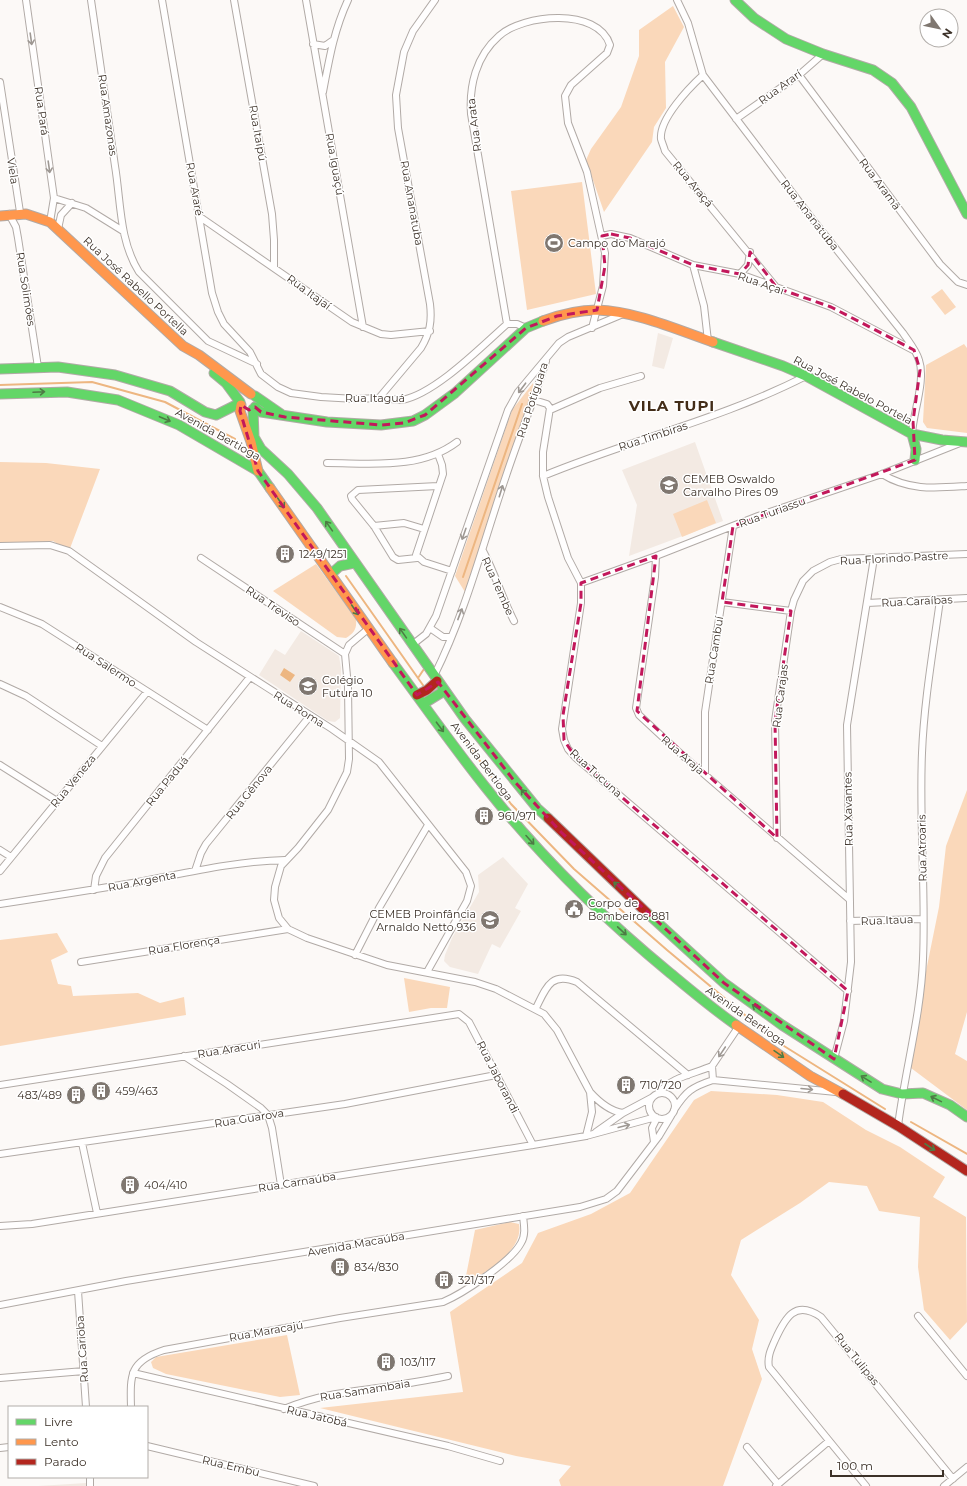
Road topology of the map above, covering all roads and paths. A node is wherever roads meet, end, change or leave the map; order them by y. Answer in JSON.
{"nodes":[{"id":1,"x":26,"y":0,"type":"edge"},
{"id":2,"x":91,"y":0,"type":"edge"},
{"id":3,"x":162,"y":0,"type":"edge"},
{"id":4,"x":234,"y":0,"type":"edge"},
{"id":5,"x":306,"y":0,"type":"edge"},
{"id":6,"x":348,"y":0,"type":"edge"},
{"id":7,"x":435,"y":0,"type":"edge"},
{"id":8,"x":677,"y":0,"type":"edge"},
{"id":9,"x":735,"y":0,"type":"edge"},
{"id":10,"x":332,"y":41,"type":"junction"},
{"id":11,"x":313,"y":44,"type":"junction"},
{"id":12,"x":823,"y":54,"type":"junction"},
{"id":13,"x":703,"y":75,"type":"junction"},
{"id":14,"x":799,"y":75,"type":"junction"},
{"id":15,"x":0,"y":82,"type":"edge"},
{"id":16,"x":323,"y":95,"type":"junction"},
{"id":17,"x":736,"y":119,"type":"junction"},
{"id":18,"x":54,"y":198,"type":"junction"},
{"id":19,"x":72,"y":203,"type":"junction"},
{"id":20,"x":20,"y":212,"type":"junction"},
{"id":21,"x":967,"y":214,"type":"edge"},
{"id":22,"x":4,"y":215,"type":"edge"},
{"id":23,"x":200,"y":217,"type":"junction"},
{"id":24,"x":50,"y":222,"type":"junction"},
{"id":25,"x":58,"y":229,"type":"junction"},
{"id":26,"x":122,"y":231,"type":"junction"},
{"id":27,"x":602,"y":236,"type":"junction"},
{"id":28,"x":750,"y":252,"type":"junction"},
{"id":29,"x":693,"y":265,"type":"junction"},
{"id":30,"x":274,"y":267,"type":"junction"},
{"id":31,"x":740,"y":274,"type":"junction"},
{"id":32,"x":967,"y":285,"type":"edge"},
{"id":33,"x":777,"y":288,"type":"junction"},
{"id":34,"x":597,"y":310,"type":"junction"},
{"id":35,"x":624,"y":314,"type":"junction"},
{"id":36,"x":507,"y":324,"type":"junction"},
{"id":37,"x":363,"y":327,"type":"junction"},
{"id":38,"x":526,"y":328,"type":"junction"},
{"id":39,"x":592,"y":328,"type":"junction"},
{"id":40,"x":430,"y":331,"type":"junction"},
{"id":41,"x":708,"y":341,"type":"junction"},
{"id":42,"x":183,"y":346,"type":"junction"},
{"id":43,"x":914,"y":350,"type":"junction"},
{"id":44,"x":547,"y":358,"type":"junction"},
{"id":45,"x":257,"y":364,"type":"junction"},
{"id":46,"x":38,"y":367,"type":"junction"},
{"id":47,"x":0,"y":369,"type":"edge"},
{"id":48,"x":641,"y":376,"type":"dead end"},
{"id":49,"x":806,"y":376,"type":"junction"},
{"id":50,"x":0,"y":394,"type":"edge"},
{"id":51,"x":253,"y":395,"type":"junction"},
{"id":52,"x":379,"y":398,"type":"junction"},
{"id":53,"x":534,"y":400,"type":"junction"},
{"id":54,"x":241,"y":403,"type":"junction"},
{"id":55,"x":254,"y":408,"type":"junction"},
{"id":56,"x":550,"y":410,"type":"junction"},
{"id":57,"x":286,"y":417,"type":"junction"},
{"id":58,"x":912,"y":434,"type":"junction"},
{"id":59,"x":457,"y":442,"type":"dead end"},
{"id":60,"x":965,"y":442,"type":"edge"},
{"id":61,"x":438,"y":454,"type":"junction"},
{"id":62,"x":915,"y":460,"type":"junction"},
{"id":63,"x":327,"y":462,"type":"dead end"},
{"id":64,"x":258,"y":471,"type":"junction"},
{"id":65,"x":882,"y":474,"type":"junction"},
{"id":66,"x":543,"y":476,"type":"junction"},
{"id":67,"x":438,"y":486,"type":"junction"},
{"id":68,"x":967,"y":486,"type":"edge"},
{"id":69,"x":374,"y":526,"type":"junction"},
{"id":70,"x":733,"y":526,"type":"junction"},
{"id":71,"x":424,"y":530,"type":"junction"},
{"id":72,"x":0,"y":546,"type":"edge"},
{"id":73,"x":482,"y":551,"type":"junction"},
{"id":74,"x":967,"y":554,"type":"edge"},
{"id":75,"x":656,"y":556,"type":"junction"},
{"id":76,"x":201,"y":558,"type":"dead end"},
{"id":77,"x":417,"y":558,"type":"junction"},
{"id":78,"x":874,"y":558,"type":"junction"},
{"id":79,"x":354,"y":563,"type":"junction"},
{"id":80,"x":822,"y":566,"type":"joint"},
{"id":81,"x":452,"y":571,"type":"junction"},
{"id":82,"x":331,"y":574,"type":"junction"},
{"id":83,"x":581,"y":583,"type":"junction"},
{"id":84,"x":967,"y":598,"type":"edge"},
{"id":85,"x":940,"y":600,"type":"junction"},
{"id":86,"x":722,"y":602,"type":"junction"},
{"id":87,"x":867,"y":603,"type":"junction"},
{"id":88,"x":0,"y":607,"type":"edge"},
{"id":89,"x":791,"y":611,"type":"junction"},
{"id":90,"x":514,"y":621,"type":"dead end"},
{"id":91,"x":430,"y":628,"type":"junction"},
{"id":92,"x":368,"y":629,"type":"junction"},
{"id":93,"x":451,"y":637,"type":"junction"},
{"id":94,"x":412,"y":645,"type":"junction"},
{"id":95,"x":345,"y":654,"type":"junction"},
{"id":96,"x":250,"y":677,"type":"junction"},
{"id":97,"x":436,"y":678,"type":"junction"},
{"id":98,"x":0,"y":684,"type":"edge"},
{"id":99,"x":444,"y":690,"type":"junction"},
{"id":100,"x":148,"y":692,"type":"junction"},
{"id":101,"x":417,"y":695,"type":"junction"},
{"id":102,"x":423,"y":704,"type":"junction"},
{"id":103,"x":310,"y":716,"type":"junction"},
{"id":104,"x":208,"y":730,"type":"junction"},
{"id":105,"x":348,"y":740,"type":"junction"},
{"id":106,"x":102,"y":746,"type":"junction"},
{"id":107,"x":0,"y":765,"type":"edge"},
{"id":108,"x":705,"y":774,"type":"junction"},
{"id":109,"x":57,"y":802,"type":"junction"},
{"id":110,"x":428,"y":825,"type":"junction"},
{"id":111,"x":778,"y":838,"type":"junction"},
{"id":112,"x":0,"y":850,"type":"edge"},
{"id":113,"x":11,"y":857,"type":"junction"},
{"id":114,"x":285,"y":860,"type":"junction"},
{"id":115,"x":0,"y":871,"type":"edge"},
{"id":116,"x":195,"y":871,"type":"junction"},
{"id":117,"x":94,"y":890,"type":"junction"},
{"id":118,"x":849,"y":900,"type":"junction"},
{"id":119,"x":0,"y":904,"type":"edge"},
{"id":120,"x":923,"y":919,"type":"junction"},
{"id":121,"x":850,"y":921,"type":"junction"},
{"id":122,"x":288,"y":929,"type":"junction"},
{"id":123,"x":355,"y":955,"type":"junction"},
{"id":124,"x":81,"y":962,"type":"dead end"},
{"id":125,"x":427,"y":972,"type":"junction"},
{"id":126,"x":848,"y":991,"type":"junction"},
{"id":127,"x":536,"y":1008,"type":"junction"},
{"id":128,"x":459,"y":1014,"type":"joint"},
{"id":129,"x":739,"y":1026,"type":"junction"},
{"id":130,"x":184,"y":1056,"type":"junction"},
{"id":131,"x":834,"y":1059,"type":"junction"},
{"id":132,"x":712,"y":1066,"type":"junction"},
{"id":133,"x":496,"y":1075,"type":"junction"},
{"id":134,"x":688,"y":1075,"type":"junction"},
{"id":135,"x":713,"y":1080,"type":"junction"},
{"id":136,"x":0,"y":1085,"type":"edge"},
{"id":137,"x":590,"y":1092,"type":"junction"},
{"id":138,"x":837,"y":1092,"type":"junction"},
{"id":139,"x":902,"y":1094,"type":"junction"},
{"id":140,"x":656,"y":1095,"type":"junction"},
{"id":141,"x":623,"y":1113,"type":"junction"},
{"id":142,"x":673,"y":1113,"type":"junction"},
{"id":143,"x":268,"y":1115,"type":"junction"},
{"id":144,"x":967,"y":1117,"type":"edge"},
{"id":145,"x":656,"y":1118,"type":"junction"},
{"id":146,"x":898,"y":1126,"type":"junction"},
{"id":147,"x":590,"y":1135,"type":"junction"},
{"id":148,"x":654,"y":1142,"type":"junction"},
{"id":149,"x":82,"y":1143,"type":"junction"},
{"id":150,"x":533,"y":1145,"type":"junction"},
{"id":151,"x":0,"y":1154,"type":"edge"},
{"id":152,"x":967,"y":1171,"type":"edge"},
{"id":153,"x":281,"y":1185,"type":"junction"},
{"id":154,"x":97,"y":1213,"type":"junction"},
{"id":155,"x":523,"y":1216,"type":"junction"},
{"id":156,"x":0,"y":1226,"type":"edge"},
{"id":157,"x":78,"y":1291,"type":"junction"},
{"id":158,"x":0,"y":1305,"type":"edge"},
{"id":159,"x":918,"y":1316,"type":"dead end"},
{"id":160,"x":84,"y":1371,"type":"junction"},
{"id":161,"x":133,"y":1373,"type":"junction"},
{"id":162,"x":448,"y":1376,"type":"dead end"},
{"id":163,"x":967,"y":1376,"type":"edge"},
{"id":164,"x":0,"y":1378,"type":"edge"},
{"id":165,"x":86,"y":1406,"type":"edge"},
{"id":166,"x":132,"y":1406,"type":"edge"},
{"id":167,"x":284,"y":1409,"type":"junction"},
{"id":168,"x":829,"y":1441,"type":"junction"},
{"id":169,"x":148,"y":1446,"type":"edge"},
{"id":170,"x":747,"y":1447,"type":"dead end"},
{"id":171,"x":500,"y":1461,"type":"dead end"},
{"id":172,"x":967,"y":1467,"type":"edge"},
{"id":173,"x":953,"y":1479,"type":"junction"},
{"id":174,"x":288,"y":1483,"type":"edge"},
{"id":175,"x":777,"y":1485,"type":"edge"},
{"id":176,"x":314,"y":1486,"type":"edge"},
{"id":177,"x":866,"y":1486,"type":"edge"},
{"id":178,"x":944,"y":1486,"type":"edge"}],
"edges":[{"from":1,"to":18,"type":"street","name":"Rua Pará","one_way":true},
{"from":2,"to":26,"type":"street","name":"Rua Amazonas"},
{"from":3,"to":23,"type":"street","name":"Rua Araré"},
{"from":4,"to":30,"type":"street","name":"Rua Itaipú"},
{"from":5,"to":11,"type":"street","name":"Rua Iguaçú"},
{"from":6,"to":10,"type":"street"},
{"from":7,"to":40,"type":"street","name":"Rua Ananatuba"},
{"from":8,"to":13,"type":"street","name":"Rua Ananatuba"},
{"from":9,"to":12,"type":"street"},
{"from":10,"to":11,"type":"street"},
{"from":10,"to":16,"type":"street"},
{"from":11,"to":16,"type":"street","name":"Rua Iguaçú"},
{"from":12,"to":14,"type":"street","name":"Rua Ararí"},
{"from":12,"to":21,"type":"street"},
{"from":13,"to":17,"type":"street","name":"Rua Ananatuba"},
{"from":13,"to":28,"type":"street","name":"Rua Araçá"},
{"from":14,"to":17,"type":"street","name":"Rua Ararí"},
{"from":14,"to":32,"type":"street","name":"Rua Aramã"},
{"from":15,"to":20,"type":"street","name":"Viela"},
{"from":16,"to":37,"type":"street","name":"Rua Iguaçú"},
{"from":17,"to":43,"type":"street","name":"Rua Ananatuba"},
{"from":18,"to":19,"type":"street"},
{"from":18,"to":24,"type":"street","name":"Rua Pará"},
{"from":19,"to":25,"type":"street"},
{"from":19,"to":26,"type":"street"},
{"from":20,"to":22,"type":"street","name":"Rua José Rabello Portella"},
{"from":20,"to":24,"type":"street","name":"Rua José Rabello Portella"},
{"from":22,"to":46,"type":"street","name":"Rua Solimões"},
{"from":23,"to":30,"type":"street","name":"Rua Itajaí"},
{"from":23,"to":45,"type":"street","name":"Rua Araré"},
{"from":24,"to":25,"type":"street","name":"Rua José Rabello Portella"},
{"from":25,"to":42,"type":"street","name":"Rua José Rabello Portella"},
{"from":26,"to":45,"type":"street","name":"Rua Amazonas"},
{"from":27,"to":29,"type":"street","name":"Rua Açaí"},
{"from":27,"to":34,"type":"street","name":"Rua Arata"},
{"from":27,"to":36,"type":"street","name":"Rua Arata"},
{"from":28,"to":31,"type":"street"},
{"from":28,"to":33,"type":"street","name":"Rua Araçá"},
{"from":29,"to":31,"type":"street","name":"Rua Açaí"},
{"from":29,"to":41,"type":"street"},
{"from":30,"to":37,"type":"street","name":"Rua Itajaí"},
{"from":31,"to":33,"type":"street","name":"Rua Açaí"},
{"from":33,"to":43,"type":"street","name":"Rua Açaí"},
{"from":34,"to":35,"type":"street","name":"Rua José Rabelo Portela"},
{"from":34,"to":38,"type":"street","name":"Rua José Rabelo Portela"},
{"from":34,"to":39,"type":"street","name":"Rua Arata"},
{"from":35,"to":39,"type":"street"},
{"from":35,"to":41,"type":"street","name":"Rua José Rabelo Portela"},
{"from":36,"to":38,"type":"street"},
{"from":36,"to":52,"type":"street","name":"Rua Itaguá"},
{"from":37,"to":40,"type":"street","name":"Rua Itajaí"},
{"from":38,"to":57,"type":"street","name":"Rua José Rabelo Portela"},
{"from":39,"to":44,"type":"street"},
{"from":40,"to":52,"type":"street","name":"Rua Ananatuba"},
{"from":41,"to":49,"type":"street","name":"Rua José Rabelo Portela"},
{"from":42,"to":51,"type":"street","name":"Rua José Rabello Portella"},
{"from":42,"to":54,"type":"street"},
{"from":43,"to":58,"type":"street","name":"Rua Ananatuba"},
{"from":44,"to":53,"type":"street","name":"Rua Potiguara"},
{"from":44,"to":81,"type":"street","name":"Rua Potiguara","one_way":true},
{"from":45,"to":52,"type":"street","name":"Rua Itaguá"},
{"from":46,"to":47,"type":"street","name":"Avenida Bertioga"},
{"from":46,"to":54,"type":"street","name":"Avenida Bertioga"},
{"from":48,"to":56,"type":"street"},
{"from":49,"to":58,"type":"street","name":"Rua José Rabelo Portela"},
{"from":49,"to":66,"type":"street","name":"Rua Timbiras"},
{"from":50,"to":64,"type":"street","name":"Avenida Bertioga","one_way":true},
{"from":51,"to":54,"type":"street"},
{"from":51,"to":55,"type":"street"},
{"from":51,"to":57,"type":"street","name":"Rua José Rabello Portella"},
{"from":53,"to":56,"type":"street"},
{"from":73,"to":53,"type":"street","name":"Rua Potiguara","one_way":true},
{"from":54,"to":55,"type":"street"},
{"from":54,"to":64,"type":"street"},
{"from":55,"to":57,"type":"street","name":"Rua José Rabelo Portela"},
{"from":79,"to":55,"type":"street","name":"Avenida Bertioga","one_way":true},
{"from":56,"to":66,"type":"street","name":"Rua Tucuna"},
{"from":58,"to":60,"type":"street","name":"Rua José Rabelo Portela"},
{"from":58,"to":62,"type":"street"},
{"from":59,"to":61,"type":"street"},
{"from":60,"to":62,"type":"street","name":"Rua Turiassu"},
{"from":61,"to":63,"type":"street"},
{"from":61,"to":67,"type":"street"},
{"from":62,"to":65,"type":"street","name":"Rua Turiassu"},
{"from":64,"to":82,"type":"street","name":"Avenida Bertioga","one_way":true},
{"from":65,"to":68,"type":"street"},
{"from":65,"to":70,"type":"street","name":"Rua Turiassu"},
{"from":66,"to":83,"type":"street","name":"Rua Tucuna"},
{"from":67,"to":69,"type":"street"},
{"from":67,"to":71,"type":"street"},
{"from":69,"to":71,"type":"street"},
{"from":69,"to":77,"type":"street"},
{"from":70,"to":75,"type":"street","name":"Rua Turiassu"},
{"from":70,"to":86,"type":"street","name":"Rua Cambuí"},
{"from":71,"to":77,"type":"street"},
{"from":72,"to":96,"type":"street","name":"Rua Roma"},
{"from":73,"to":90,"type":"street","name":"Rua Tembe"},
{"from":93,"to":73,"type":"street","name":"Rua Potiguara","one_way":true},
{"from":74,"to":78,"type":"street","name":"Rua Florindo Pastre"},
{"from":75,"to":83,"type":"street","name":"Rua Turiassu"},
{"from":75,"to":108,"type":"street","name":"Rua Araja"},
{"from":76,"to":95,"type":"street","name":"Rua Treviso"},
{"from":77,"to":81,"type":"street"},
{"from":78,"to":80,"type":"street","name":"Rua Florindo Pastre"},
{"from":78,"to":87,"type":"street","name":"Rua Xavantes"},
{"from":79,"to":82,"type":"street"},
{"from":94,"to":79,"type":"street","name":"Avenida Bertioga","one_way":true},
{"from":80,"to":89,"type":"street","name":"Rua Carajas"},
{"from":81,"to":91,"type":"street","name":"Rua Potiguara"},
{"from":82,"to":92,"type":"street","name":"Avenida Bertioga","one_way":true},
{"from":83,"to":126,"type":"street","name":"Rua Tucuna"},
{"from":84,"to":85,"type":"street","name":"Rua Caraíbas"},
{"from":85,"to":87,"type":"street","name":"Rua Caraíbas"},
{"from":85,"to":120,"type":"street","name":"Rua Atroaris"},
{"from":86,"to":89,"type":"street"},
{"from":86,"to":108,"type":"street","name":"Rua Cambuí"},
{"from":87,"to":118,"type":"street","name":"Rua Xavantes"},
{"from":88,"to":100,"type":"street","name":"Rua Salermo"},
{"from":89,"to":111,"type":"street","name":"Rua Carajas"},
{"from":91,"to":93,"type":"street"},
{"from":91,"to":94,"type":"street","name":"Rua Potiguara"},
{"from":92,"to":95,"type":"street"},
{"from":92,"to":101,"type":"street","name":"Avenida Bertioga"},
{"from":93,"to":97,"type":"street","name":"Rua Potiguara"},
{"from":94,"to":97,"type":"street","name":"Avenida Bertioga"},
{"from":95,"to":105,"type":"street"},
{"from":96,"to":103,"type":"street","name":"Rua Roma"},
{"from":96,"to":104,"type":"street","name":"Rua Paduá"},
{"from":97,"to":99,"type":"street","name":"Avenida Bertioga"},
{"from":97,"to":101,"type":"street"},
{"from":98,"to":106,"type":"street"},
{"from":99,"to":102,"type":"street"},
{"from":131,"to":99,"type":"street","name":"Avenida Bertioga","one_way":true},
{"from":100,"to":104,"type":"street","name":"Rua Salermo"},
{"from":100,"to":106,"type":"street","name":"Rua Veneza"},
{"from":101,"to":102,"type":"street","name":"Avenida Bertioga"},
{"from":102,"to":129,"type":"street","name":"Avenida Bertioga","one_way":true},
{"from":103,"to":105,"type":"street","name":"Rua Roma"},
{"from":103,"to":116,"type":"street","name":"Rua Gênova"},
{"from":104,"to":117,"type":"street","name":"Rua Paduá"},
{"from":105,"to":110,"type":"street","name":"Rua Roma"},
{"from":105,"to":114,"type":"street"},
{"from":106,"to":109,"type":"street","name":"Rua Veneza"},
{"from":107,"to":109,"type":"street"},
{"from":108,"to":111,"type":"street","name":"Rua Araja"},
{"from":109,"to":113,"type":"street","name":"Rua Veneza"},
{"from":110,"to":123,"type":"street"},
{"from":110,"to":125,"type":"street","name":"Rua Roma"},
{"from":111,"to":118,"type":"street","name":"Rua Araja"},
{"from":112,"to":113,"type":"street"},
{"from":113,"to":115,"type":"street","name":"Rua Veneza"},
{"from":114,"to":116,"type":"street","name":"Rua Argenta"},
{"from":114,"to":122,"type":"street"},
{"from":116,"to":117,"type":"street","name":"Rua Argenta"},
{"from":117,"to":119,"type":"street","name":"Rua Argenta"},
{"from":118,"to":121,"type":"street","name":"Rua Xavantes"},
{"from":120,"to":121,"type":"street","name":"Rua Itaua"},
{"from":120,"to":139,"type":"street","name":"Rua Atroaris"},
{"from":121,"to":126,"type":"street","name":"Rua Xavantes"},
{"from":122,"to":123,"type":"street"},
{"from":122,"to":124,"type":"street","name":"Rua Florença"},
{"from":123,"to":125,"type":"street"},
{"from":125,"to":127,"type":"street"},
{"from":126,"to":131,"type":"street","name":"Rua Xavantes"},
{"from":127,"to":134,"type":"street"},
{"from":127,"to":137,"type":"street"},
{"from":128,"to":130,"type":"street","name":"Rua Aracuri"},
{"from":128,"to":133,"type":"street","name":"Rua Jaborandi"},
{"from":129,"to":132,"type":"street","one_way":true},
{"from":129,"to":138,"type":"street","name":"Avenida Bertioga","one_way":true},
{"from":130,"to":136,"type":"street","name":"Rua Aracuri"},
{"from":130,"to":143,"type":"street"},
{"from":139,"to":131,"type":"street","name":"Avenida Bertioga","one_way":true},
{"from":132,"to":134,"type":"street"},
{"from":132,"to":135,"type":"street"},
{"from":133,"to":143,"type":"street","name":"Rua Guarova"},
{"from":133,"to":150,"type":"street","name":"Rua Jaborandi"},
{"from":134,"to":140,"type":"street"},
{"from":135,"to":138,"type":"street","one_way":true},
{"from":135,"to":142,"type":"street","name":"Avenida Macaúba"},
{"from":137,"to":141,"type":"street"},
{"from":137,"to":147,"type":"street"},
{"from":138,"to":146,"type":"street","name":"Avenida Bertioga"},
{"from":144,"to":139,"type":"street","name":"Avenida Bertioga","one_way":true},
{"from":139,"to":146,"type":"street","name":"Rua Atroaris"},
{"from":140,"to":141,"type":"street"},
{"from":140,"to":142,"type":"street"},
{"from":140,"to":145,"type":"street"},
{"from":141,"to":147,"type":"street"},
{"from":142,"to":145,"type":"street"},
{"from":142,"to":148,"type":"street","name":"Avenida Macaúba"},
{"from":143,"to":149,"type":"street","name":"Rua Guarova"},
{"from":143,"to":153,"type":"street"},
{"from":147,"to":145,"type":"street","name":"Rua Carnaúba","one_way":true},
{"from":145,"to":148,"type":"street"},
{"from":146,"to":152,"type":"street","name":"Avenida Bertioga","one_way":true},
{"from":147,"to":150,"type":"street","name":"Rua Carnaúba"},
{"from":148,"to":155,"type":"street","name":"Avenida Macaúba"},
{"from":149,"to":151,"type":"street","name":"Rua Guarova"},
{"from":149,"to":154,"type":"street"},
{"from":150,"to":153,"type":"street","name":"Rua Carnaúba"},
{"from":153,"to":154,"type":"street","name":"Rua Carnaúba"},
{"from":154,"to":156,"type":"street","name":"Rua Carnaúba"},
{"from":155,"to":157,"type":"street","name":"Avenida Macaúba"},
{"from":155,"to":161,"type":"street","name":"Rua Maracajú"},
{"from":157,"to":158,"type":"street","name":"Avenida Macaúba"},
{"from":157,"to":160,"type":"street","name":"Rua Carioba"},
{"from":159,"to":163,"type":"street"},
{"from":160,"to":164,"type":"street"},
{"from":160,"to":165,"type":"street","name":"Rua Carioba"},
{"from":161,"to":166,"type":"street"},
{"from":161,"to":167,"type":"street","name":"Rua Jatobá"},
{"from":162,"to":167,"type":"street","name":"Rua Samambaia"},
{"from":167,"to":171,"type":"street","name":"Rua Jatobá"},
{"from":168,"to":173,"type":"street","name":"Rua Tulipas"},
{"from":168,"to":175,"type":"street"},
{"from":168,"to":177,"type":"street"},
{"from":169,"to":174,"type":"street","name":"Rua Embu"},
{"from":170,"to":175,"type":"street"},
{"from":172,"to":173,"type":"street"},
{"from":173,"to":178,"type":"street"},
{"from":174,"to":176,"type":"street","name":"Rua Embu"}]}
